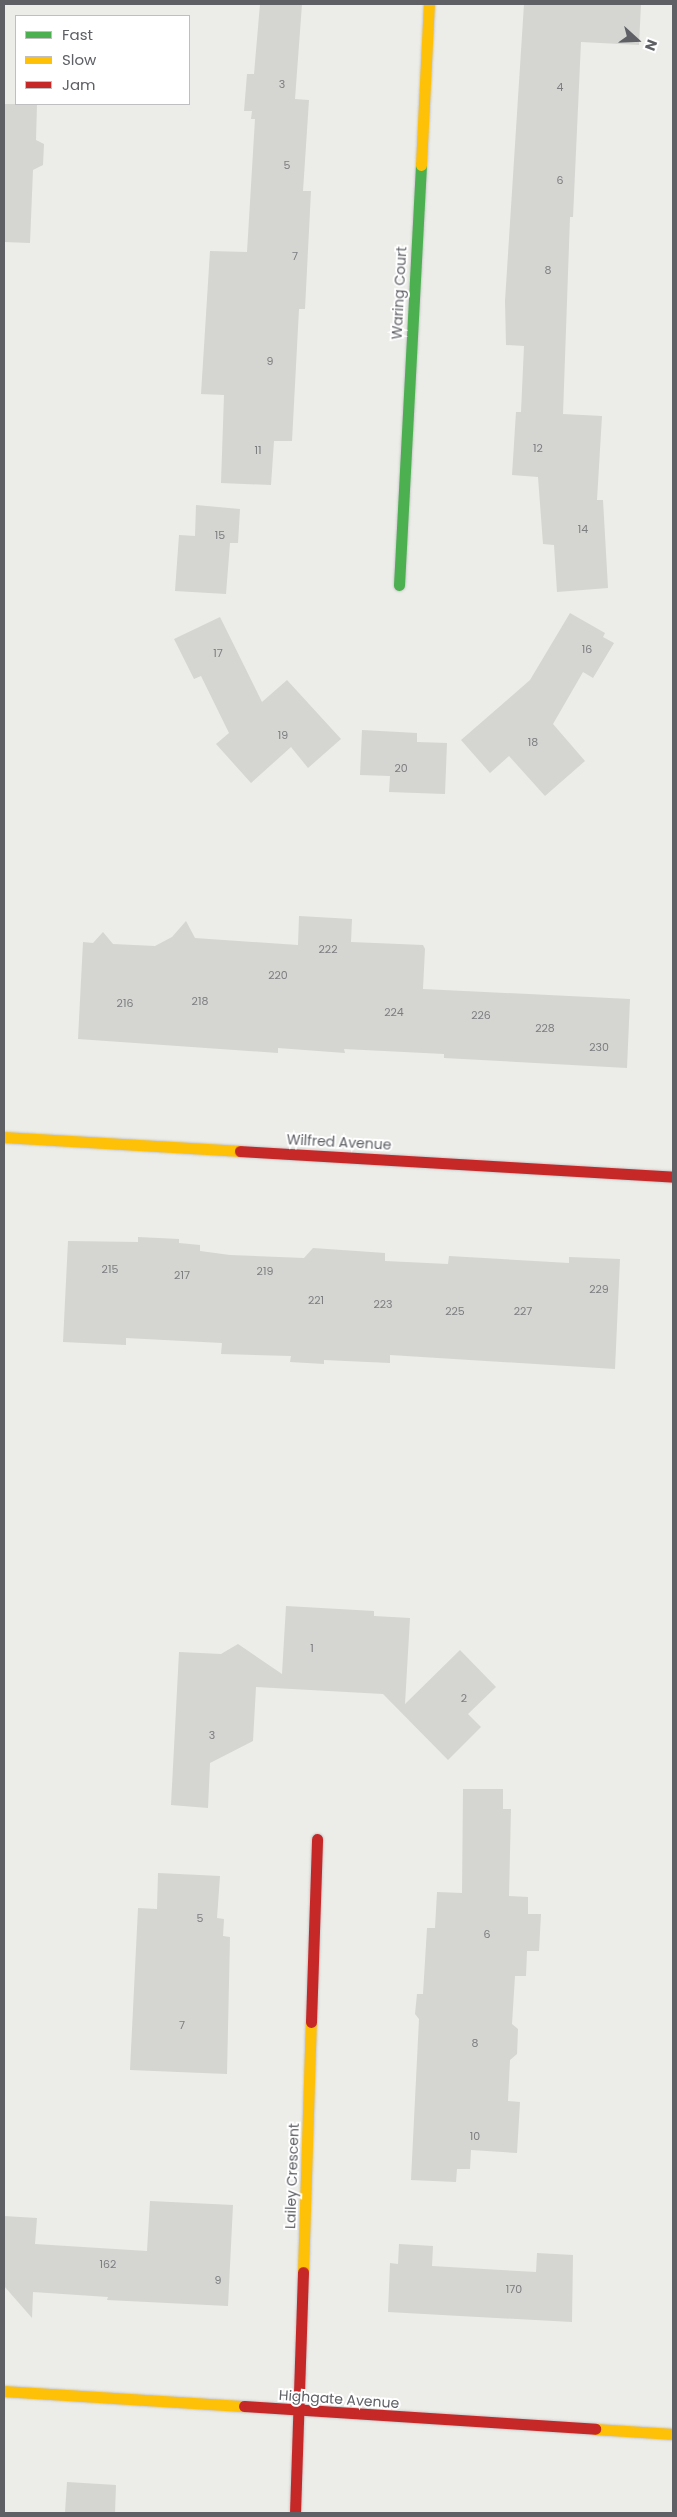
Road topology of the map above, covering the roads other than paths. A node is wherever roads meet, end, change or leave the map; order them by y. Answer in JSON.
{"nodes":[{"id":1,"x":429,"y":4,"type":"edge"},
{"id":2,"x":399,"y":585,"type":"dead end"},
{"id":3,"x":4,"y":1137,"type":"edge"},
{"id":4,"x":673,"y":1177,"type":"edge"},
{"id":5,"x":317,"y":1839,"type":"dead end"},
{"id":6,"x":4,"y":2391,"type":"edge"},
{"id":7,"x":301,"y":2412,"type":"junction"},
{"id":8,"x":673,"y":2434,"type":"edge"},
{"id":9,"x":295,"y":2513,"type":"edge"}],
"edges":[{"from":1,"to":2,"type":"street","name":"Waring Court"},
{"from":3,"to":4,"type":"street","name":"Wilfred Avenue"},
{"from":5,"to":7,"type":"street","name":"Lailey Crescent"},
{"from":6,"to":7,"type":"street","name":"Highgate Avenue"},
{"from":7,"to":8,"type":"street","name":"Highgate Avenue"},
{"from":7,"to":9,"type":"street","name":"Lailey Crescent"}]}
